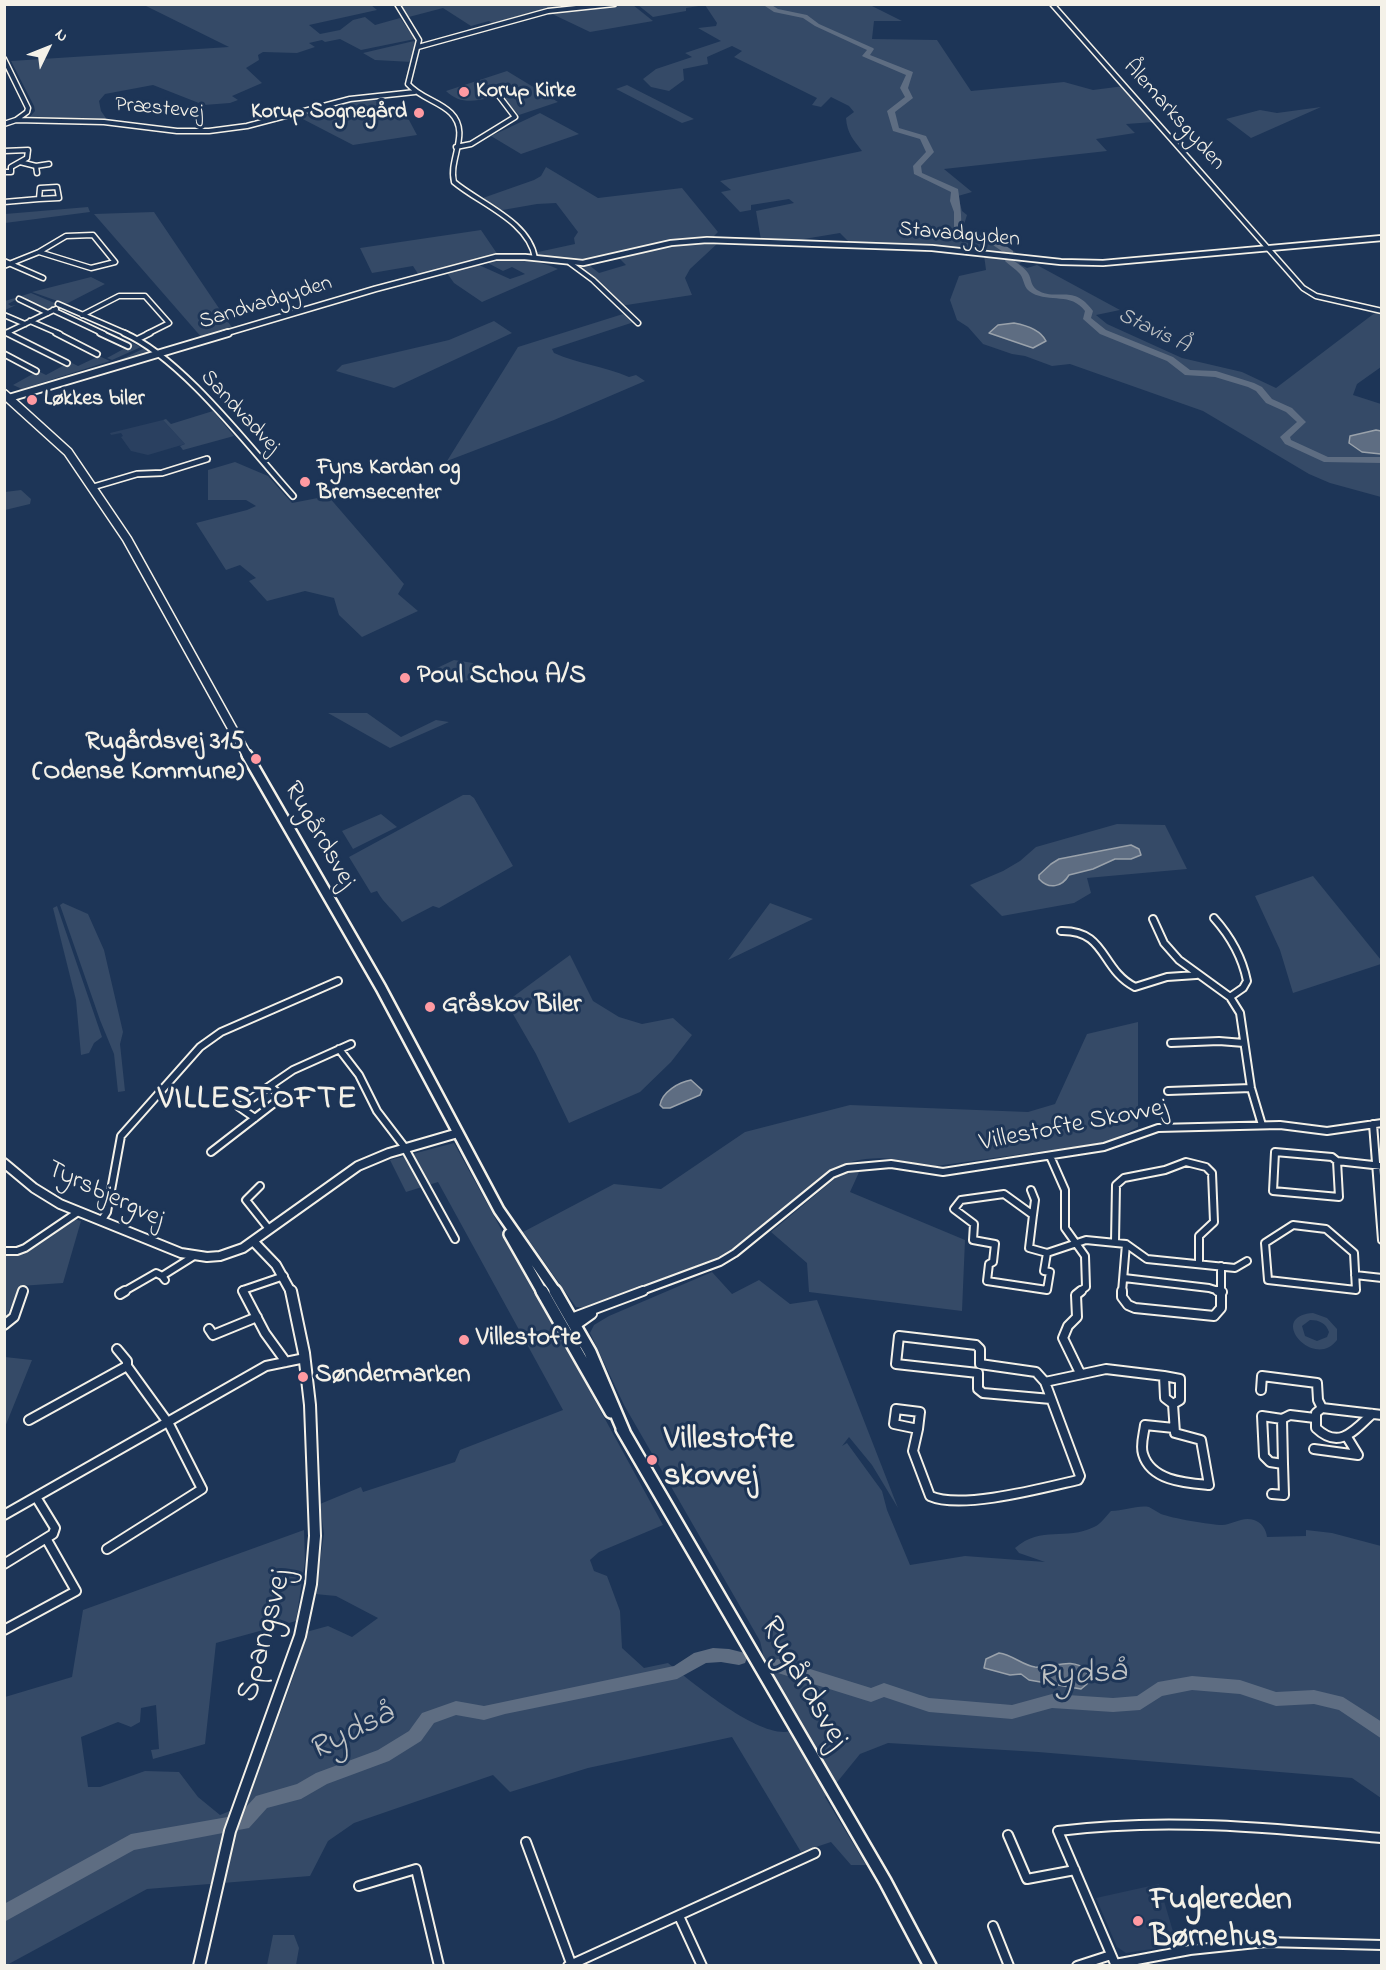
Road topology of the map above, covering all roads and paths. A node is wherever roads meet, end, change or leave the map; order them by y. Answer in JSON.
{"nodes":[{"id":1,"x":397,"y":4,"type":"edge"},
{"id":2,"x":614,"y":4,"type":"edge"},
{"id":3,"x":1052,"y":4,"type":"edge"},
{"id":4,"x":418,"y":47,"type":"junction"},
{"id":5,"x":4,"y":59,"type":"edge"},
{"id":6,"x":14,"y":78,"type":"junction"},
{"id":7,"x":4,"y":79,"type":"edge"},
{"id":8,"x":415,"y":92,"type":"junction"},
{"id":9,"x":499,"y":96,"type":"dead end"},
{"id":10,"x":16,"y":120,"type":"junction"},
{"id":11,"x":4,"y":124,"type":"edge"},
{"id":12,"x":4,"y":143,"type":"edge"},
{"id":13,"x":456,"y":147,"type":"junction"},
{"id":14,"x":5,"y":151,"type":"edge"},
{"id":15,"x":20,"y":162,"type":"junction"},
{"id":16,"x":49,"y":164,"type":"dead end"},
{"id":17,"x":36,"y":166,"type":"junction"},
{"id":18,"x":11,"y":167,"type":"junction"},
{"id":19,"x":4,"y":168,"type":"edge"},
{"id":20,"x":4,"y":172,"type":"edge"},
{"id":21,"x":37,"y":173,"type":"dead end"},
{"id":22,"x":39,"y":200,"type":"junction"},
{"id":23,"x":4,"y":202,"type":"edge"},
{"id":24,"x":1382,"y":238,"type":"edge"},
{"id":25,"x":1268,"y":249,"type":"junction"},
{"id":26,"x":39,"y":252,"type":"junction"},
{"id":27,"x":535,"y":258,"type":"junction"},
{"id":28,"x":4,"y":261,"type":"edge"},
{"id":29,"x":570,"y":263,"type":"junction"},
{"id":30,"x":11,"y":264,"type":"junction"},
{"id":31,"x":4,"y":266,"type":"edge"},
{"id":32,"x":43,"y":278,"type":"dead end"},
{"id":33,"x":19,"y":299,"type":"dead end"},
{"id":34,"x":50,"y":311,"type":"junction"},
{"id":35,"x":1382,"y":311,"type":"edge"},
{"id":36,"x":4,"y":315,"type":"edge"},
{"id":37,"x":82,"y":315,"type":"junction"},
{"id":38,"x":638,"y":322,"type":"dead end"},
{"id":39,"x":28,"y":323,"type":"junction"},
{"id":40,"x":6,"y":333,"type":"edge"},
{"id":41,"x":138,"y":339,"type":"junction"},
{"id":42,"x":128,"y":346,"type":"dead end"},
{"id":43,"x":4,"y":354,"type":"edge"},
{"id":44,"x":97,"y":354,"type":"dead end"},
{"id":45,"x":158,"y":354,"type":"junction"},
{"id":46,"x":67,"y":363,"type":"dead end"},
{"id":47,"x":36,"y":371,"type":"dead end"},
{"id":48,"x":7,"y":396,"type":"edge"},
{"id":49,"x":207,"y":459,"type":"dead end"},
{"id":50,"x":93,"y":487,"type":"junction"},
{"id":51,"x":293,"y":496,"type":"dead end"},
{"id":52,"x":1214,"y":918,"type":"dead end"},
{"id":53,"x":1153,"y":919,"type":"dead end"},
{"id":54,"x":1061,"y":931,"type":"dead end"},
{"id":55,"x":1197,"y":975,"type":"junction"},
{"id":56,"x":338,"y":981,"type":"dead end"},
{"id":57,"x":1230,"y":998,"type":"junction"},
{"id":58,"x":1171,"y":1043,"type":"dead end"},
{"id":59,"x":1244,"y":1043,"type":"junction"},
{"id":60,"x":351,"y":1044,"type":"dead end"},
{"id":61,"x":339,"y":1049,"type":"junction"},
{"id":62,"x":270,"y":1086,"type":"junction"},
{"id":63,"x":1251,"y":1088,"type":"junction"},
{"id":64,"x":1168,"y":1091,"type":"dead end"},
{"id":65,"x":255,"y":1118,"type":"junction"},
{"id":66,"x":1382,"y":1123,"type":"edge"},
{"id":67,"x":1373,"y":1124,"type":"junction"},
{"id":68,"x":1262,"y":1125,"type":"junction"},
{"id":69,"x":458,"y":1133,"type":"junction"},
{"id":70,"x":405,"y":1148,"type":"junction"},
{"id":71,"x":211,"y":1152,"type":"dead end"},
{"id":72,"x":1050,"y":1156,"type":"junction"},
{"id":73,"x":1338,"y":1161,"type":"junction"},
{"id":74,"x":4,"y":1163,"type":"edge"},
{"id":75,"x":1378,"y":1166,"type":"edge"},
{"id":76,"x":260,"y":1186,"type":"dead end"},
{"id":77,"x":1031,"y":1190,"type":"dead end"},
{"id":78,"x":499,"y":1210,"type":"junction"},
{"id":79,"x":78,"y":1212,"type":"junction"},
{"id":80,"x":1034,"y":1215,"type":"junction"},
{"id":81,"x":101,"y":1221,"type":"junction"},
{"id":82,"x":269,"y":1229,"type":"junction"},
{"id":83,"x":455,"y":1239,"type":"dead end"},
{"id":84,"x":1382,"y":1240,"type":"edge"},
{"id":85,"x":253,"y":1241,"type":"junction"},
{"id":86,"x":1115,"y":1242,"type":"junction"},
{"id":87,"x":1075,"y":1243,"type":"junction"},
{"id":88,"x":1126,"y":1244,"type":"junction"},
{"id":89,"x":4,"y":1251,"type":"edge"},
{"id":90,"x":1047,"y":1253,"type":"junction"},
{"id":91,"x":194,"y":1256,"type":"junction"},
{"id":92,"x":1247,"y":1261,"type":"dead end"},
{"id":93,"x":1199,"y":1264,"type":"junction"},
{"id":94,"x":1221,"y":1266,"type":"junction"},
{"id":95,"x":1355,"y":1275,"type":"junction"},
{"id":96,"x":284,"y":1276,"type":"junction"},
{"id":97,"x":1124,"y":1278,"type":"junction"},
{"id":98,"x":1382,"y":1278,"type":"edge"},
{"id":99,"x":23,"y":1291,"type":"dead end"},
{"id":100,"x":1222,"y":1292,"type":"junction"},
{"id":101,"x":120,"y":1294,"type":"dead end"},
{"id":102,"x":257,"y":1317,"type":"junction"},
{"id":103,"x":567,"y":1324,"type":"junction"},
{"id":104,"x":4,"y":1325,"type":"edge"},
{"id":105,"x":209,"y":1329,"type":"dead end"},
{"id":106,"x":117,"y":1349,"type":"dead end"},
{"id":107,"x":306,"y":1358,"type":"junction"},
{"id":108,"x":286,"y":1362,"type":"junction"},
{"id":109,"x":127,"y":1366,"type":"junction"},
{"id":110,"x":1080,"y":1373,"type":"junction"},
{"id":111,"x":1164,"y":1376,"type":"junction"},
{"id":112,"x":1045,"y":1382,"type":"junction"},
{"id":113,"x":1261,"y":1390,"type":"dead end"},
{"id":114,"x":1051,"y":1399,"type":"junction"},
{"id":115,"x":1173,"y":1404,"type":"junction"},
{"id":116,"x":1322,"y":1408,"type":"junction"},
{"id":117,"x":1372,"y":1414,"type":"junction"},
{"id":118,"x":1382,"y":1415,"type":"edge"},
{"id":119,"x":1315,"y":1418,"type":"junction"},
{"id":120,"x":1282,"y":1419,"type":"junction"},
{"id":121,"x":29,"y":1420,"type":"dead end"},
{"id":122,"x":169,"y":1421,"type":"junction"},
{"id":123,"x":1174,"y":1428,"type":"junction"},
{"id":124,"x":918,"y":1429,"type":"dead end"},
{"id":125,"x":1347,"y":1437,"type":"junction"},
{"id":126,"x":1314,"y":1449,"type":"dead end"},
{"id":127,"x":1283,"y":1464,"type":"junction"},
{"id":128,"x":1272,"y":1494,"type":"dead end"},
{"id":129,"x":36,"y":1497,"type":"junction"},
{"id":130,"x":4,"y":1515,"type":"edge"},
{"id":131,"x":47,"y":1540,"type":"junction"},
{"id":132,"x":107,"y":1549,"type":"dead end"},
{"id":133,"x":4,"y":1564,"type":"edge"},
{"id":134,"x":6,"y":1626,"type":"edge"},
{"id":135,"x":1008,"y":1835,"type":"dead end"},
{"id":136,"x":1380,"y":1838,"type":"edge"},
{"id":137,"x":526,"y":1842,"type":"dead end"},
{"id":138,"x":814,"y":1853,"type":"dead end"},
{"id":139,"x":1075,"y":1870,"type":"junction"},
{"id":140,"x":359,"y":1886,"type":"dead end"},
{"id":141,"x":679,"y":1916,"type":"junction"},
{"id":142,"x":993,"y":1926,"type":"dead end"},
{"id":143,"x":1382,"y":1945,"type":"edge"},
{"id":144,"x":1114,"y":1961,"type":"edge"},
{"id":145,"x":199,"y":1965,"type":"edge"},
{"id":146,"x":439,"y":1965,"type":"edge"},
{"id":147,"x":570,"y":1965,"type":"edge"},
{"id":148,"x":702,"y":1965,"type":"edge"},
{"id":149,"x":930,"y":1965,"type":"edge"},
{"id":150,"x":1009,"y":1965,"type":"edge"},
{"id":151,"x":1077,"y":1965,"type":"edge"}],
"edges":[{"from":1,"to":4,"type":"street"},
{"from":2,"to":4,"type":"street"},
{"from":3,"to":25,"type":"street","name":"Ålemarksgyden"},
{"from":4,"to":8,"type":"street"},
{"from":5,"to":6,"type":"street"},
{"from":6,"to":7,"type":"street"},
{"from":6,"to":10,"type":"street"},
{"from":8,"to":10,"type":"street","name":"Præstevej"},
{"from":8,"to":13,"type":"street"},
{"from":9,"to":13,"type":"street"},
{"from":10,"to":11,"type":"street","name":"Præstevej"},
{"from":12,"to":14,"type":"street"},
{"from":13,"to":27,"type":"street"},
{"from":14,"to":15,"type":"street"},
{"from":15,"to":17,"type":"street"},
{"from":15,"to":18,"type":"street"},
{"from":16,"to":17,"type":"street"},
{"from":17,"to":21,"type":"street"},
{"from":18,"to":19,"type":"street"},
{"from":18,"to":20,"type":"street"},
{"from":22,"to":22,"type":"street"},
{"from":22,"to":23,"type":"street"},
{"from":24,"to":25,"type":"street","name":"Stavadgyden"},
{"from":25,"to":29,"type":"street","name":"Stavadgyden"},
{"from":25,"to":35,"type":"street","name":"Ålemarksgyden"},
{"from":26,"to":26,"type":"street"},
{"from":26,"to":30,"type":"street"},
{"from":27,"to":29,"type":"street","name":"Stavadgyden"},
{"from":27,"to":45,"type":"street","name":"Sandvadgyden"},
{"from":28,"to":30,"type":"street"},
{"from":29,"to":38,"type":"street"},
{"from":30,"to":31,"type":"street"},
{"from":30,"to":32,"type":"street"},
{"from":33,"to":34,"type":"street"},
{"from":34,"to":37,"type":"street","name":"Sandvadvej"},
{"from":34,"to":39,"type":"street"},
{"from":34,"to":42,"type":"street"},
{"from":36,"to":39,"type":"street"},
{"from":37,"to":41,"type":"street","name":"Sandvadvej"},
{"from":37,"to":41,"type":"street"},
{"from":39,"to":40,"type":"street"},
{"from":39,"to":44,"type":"street"},
{"from":40,"to":46,"type":"street"},
{"from":41,"to":45,"type":"street","name":"Sandvadvej"},
{"from":43,"to":47,"type":"street"},
{"from":45,"to":48,"type":"street","name":"Sandvadgyden"},
{"from":45,"to":51,"type":"street","name":"Sandvadvej"},
{"from":48,"to":50,"type":"main road","name":"Rugårdsvej"},
{"from":49,"to":50,"type":"street"},
{"from":50,"to":69,"type":"main road","name":"Rugårdsvej"},
{"from":52,"to":57,"type":"street"},
{"from":53,"to":55,"type":"street"},
{"from":54,"to":55,"type":"street"},
{"from":55,"to":57,"type":"street"},
{"from":56,"to":81,"type":"street"},
{"from":57,"to":59,"type":"street"},
{"from":58,"to":59,"type":"street"},
{"from":59,"to":63,"type":"street"},
{"from":60,"to":61,"type":"street"},
{"from":61,"to":62,"type":"street"},
{"from":61,"to":70,"type":"street"},
{"from":62,"to":65,"type":"street"},
{"from":62,"to":65,"type":"street"},
{"from":63,"to":64,"type":"street"},
{"from":63,"to":68,"type":"street"},
{"from":65,"to":71,"type":"street"},
{"from":66,"to":67,"type":"street","name":"Villestofte Skovvej"},
{"from":67,"to":68,"type":"street","name":"Villestofte Skovvej"},
{"from":67,"to":75,"type":"street"},
{"from":68,"to":72,"type":"street","name":"Villestofte Skovvej"},
{"from":69,"to":70,"type":"street","name":"Tyrsbjergvej"},
{"from":69,"to":78,"type":"main road","name":"Rugårdsvej"},
{"from":70,"to":82,"type":"street","name":"Tyrsbjergvej"},
{"from":70,"to":83,"type":"street"},
{"from":72,"to":87,"type":"street"},
{"from":72,"to":103,"type":"street","name":"Villestofte Skovvej"},
{"from":73,"to":73,"type":"street"},
{"from":73,"to":75,"type":"street"},
{"from":74,"to":79,"type":"street","name":"Tyrsbjergvej"},
{"from":75,"to":84,"type":"street"},
{"from":76,"to":82,"type":"street"},
{"from":77,"to":80,"type":"street"},
{"from":78,"to":103,"type":"main road","name":"Rugårdsvej"},
{"from":78,"to":103,"type":"main road","name":"Rugårdsvej"},
{"from":79,"to":81,"type":"street","name":"Tyrsbjergvej"},
{"from":79,"to":89,"type":"street"},
{"from":80,"to":90,"type":"street"},
{"from":80,"to":90,"type":"street"},
{"from":81,"to":91,"type":"street","name":"Tyrsbjergvej"},
{"from":82,"to":85,"type":"street","name":"Tyrsbjergvej"},
{"from":85,"to":91,"type":"street","name":"Tyrsbjergvej"},
{"from":85,"to":96,"type":"street","name":"Spangsvej"},
{"from":86,"to":87,"type":"street"},
{"from":86,"to":88,"type":"street"},
{"from":86,"to":93,"type":"street"},
{"from":87,"to":90,"type":"street"},
{"from":87,"to":110,"type":"street"},
{"from":88,"to":93,"type":"street"},
{"from":88,"to":97,"type":"street"},
{"from":91,"to":101,"type":"street","name":"Tyrsbjergvej"},
{"from":92,"to":94,"type":"street"},
{"from":93,"to":94,"type":"street"},
{"from":94,"to":100,"type":"street"},
{"from":95,"to":95,"type":"street"},
{"from":95,"to":98,"type":"street"},
{"from":96,"to":102,"type":"street"},
{"from":96,"to":107,"type":"street","name":"Spangsvej"},
{"from":97,"to":100,"type":"street"},
{"from":97,"to":100,"type":"street"},
{"from":99,"to":104,"type":"street"},
{"from":102,"to":105,"type":"street"},
{"from":102,"to":108,"type":"street"},
{"from":103,"to":149,"type":"main road","name":"Rugårdsvej"},
{"from":106,"to":109,"type":"street"},
{"from":107,"to":108,"type":"street"},
{"from":107,"to":145,"type":"street","name":"Spangsvej"},
{"from":108,"to":122,"type":"street"},
{"from":109,"to":121,"type":"street"},
{"from":109,"to":122,"type":"street"},
{"from":110,"to":111,"type":"street"},
{"from":110,"to":112,"type":"street"},
{"from":111,"to":115,"type":"street"},
{"from":111,"to":115,"type":"street"},
{"from":112,"to":114,"type":"street"},
{"from":112,"to":114,"type":"street"},
{"from":113,"to":116,"type":"street"},
{"from":114,"to":124,"type":"street"},
{"from":115,"to":123,"type":"street"},
{"from":116,"to":117,"type":"street"},
{"from":116,"to":119,"type":"street"},
{"from":117,"to":118,"type":"street"},
{"from":117,"to":125,"type":"street"},
{"from":119,"to":120,"type":"street"},
{"from":119,"to":125,"type":"street"},
{"from":120,"to":127,"type":"street"},
{"from":120,"to":127,"type":"street"},
{"from":122,"to":129,"type":"street"},
{"from":122,"to":132,"type":"street"},
{"from":123,"to":123,"type":"street"},
{"from":125,"to":126,"type":"street"},
{"from":127,"to":128,"type":"street"},
{"from":129,"to":130,"type":"street"},
{"from":129,"to":131,"type":"street"},
{"from":131,"to":133,"type":"street"},
{"from":131,"to":134,"type":"street"},
{"from":135,"to":139,"type":"street"},
{"from":136,"to":139,"type":"street"},
{"from":137,"to":147,"type":"street"},
{"from":138,"to":141,"type":"street"},
{"from":139,"to":144,"type":"street"},
{"from":140,"to":146,"type":"street"},
{"from":141,"to":147,"type":"street"},
{"from":141,"to":148,"type":"street"},
{"from":142,"to":150,"type":"street"},
{"from":143,"to":144,"type":"street"},
{"from":144,"to":151,"type":"street"}]}
